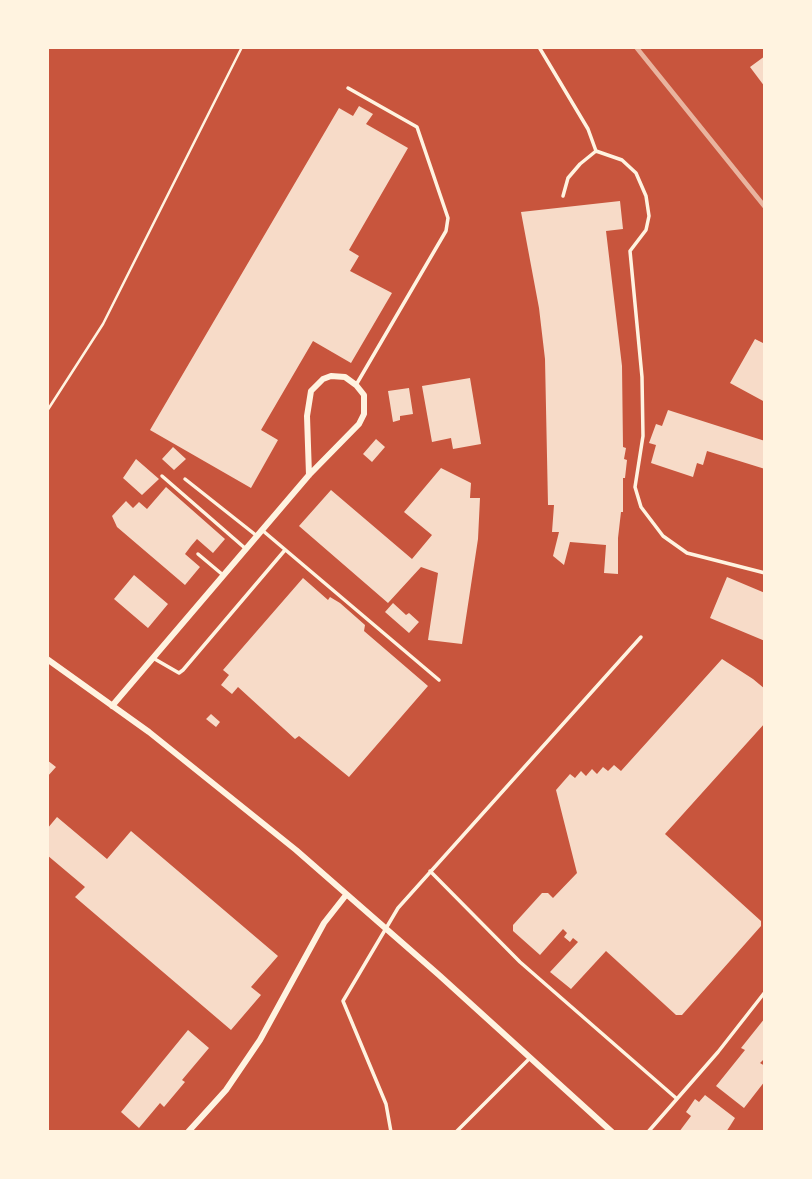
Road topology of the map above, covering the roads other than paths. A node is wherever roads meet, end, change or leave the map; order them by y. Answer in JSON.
{"nodes":[{"id":1,"x":539,"y":47,"type":"edge"},
{"id":2,"x":348,"y":88,"type":"dead end"},
{"id":3,"x":596,"y":151,"type":"junction"},
{"id":4,"x":564,"y":196,"type":"dead end"},
{"id":5,"x":356,"y":385,"type":"junction"},
{"id":6,"x":309,"y":475,"type":"junction"},
{"id":7,"x":162,"y":476,"type":"dead end"},
{"id":8,"x":185,"y":478,"type":"dead end"},
{"id":9,"x":259,"y":533,"type":"junction"},
{"id":10,"x":246,"y":549,"type":"junction"},
{"id":11,"x":285,"y":550,"type":"junction"},
{"id":12,"x":198,"y":554,"type":"dead end"},
{"id":13,"x":765,"y":573,"type":"edge"},
{"id":14,"x":223,"y":575,"type":"junction"},
{"id":15,"x":641,"y":637,"type":"dead end"},
{"id":16,"x":153,"y":658,"type":"junction"},
{"id":17,"x":47,"y":659,"type":"edge"},
{"id":18,"x":439,"y":680,"type":"dead end"},
{"id":19,"x":112,"y":706,"type":"junction"},
{"id":20,"x":430,"y":871,"type":"junction"},
{"id":21,"x":346,"y":895,"type":"junction"},
{"id":22,"x":765,"y":992,"type":"edge"},
{"id":23,"x":530,"y":1058,"type":"junction"},
{"id":24,"x":676,"y":1098,"type":"junction"},
{"id":25,"x":188,"y":1132,"type":"edge"},
{"id":26,"x":391,"y":1132,"type":"edge"},
{"id":27,"x":456,"y":1132,"type":"edge"},
{"id":28,"x":611,"y":1132,"type":"edge"},
{"id":29,"x":648,"y":1132,"type":"edge"}],
"edges":[{"from":1,"to":3,"type":"lane"},
{"from":2,"to":5,"type":"lane"},
{"from":3,"to":4,"type":"lane"},
{"from":3,"to":13,"type":"lane"},
{"from":5,"to":6,"type":"street"},
{"from":5,"to":6,"type":"street"},
{"from":6,"to":9,"type":"street"},
{"from":7,"to":10,"type":"lane"},
{"from":8,"to":9,"type":"lane"},
{"from":9,"to":10,"type":"street"},
{"from":9,"to":11,"type":"lane"},
{"from":10,"to":14,"type":"street"},
{"from":11,"to":16,"type":"lane"},
{"from":11,"to":18,"type":"lane"},
{"from":12,"to":14,"type":"lane"},
{"from":14,"to":16,"type":"street"},
{"from":15,"to":20,"type":"lane"},
{"from":16,"to":19,"type":"street"},
{"from":17,"to":19,"type":"street"},
{"from":19,"to":21,"type":"street"},
{"from":20,"to":24,"type":"lane"},
{"from":20,"to":26,"type":"lane"},
{"from":21,"to":23,"type":"street"},
{"from":21,"to":25,"type":"street"},
{"from":22,"to":24,"type":"lane"},
{"from":23,"to":27,"type":"lane"},
{"from":23,"to":28,"type":"street"},
{"from":24,"to":29,"type":"lane"}]}
